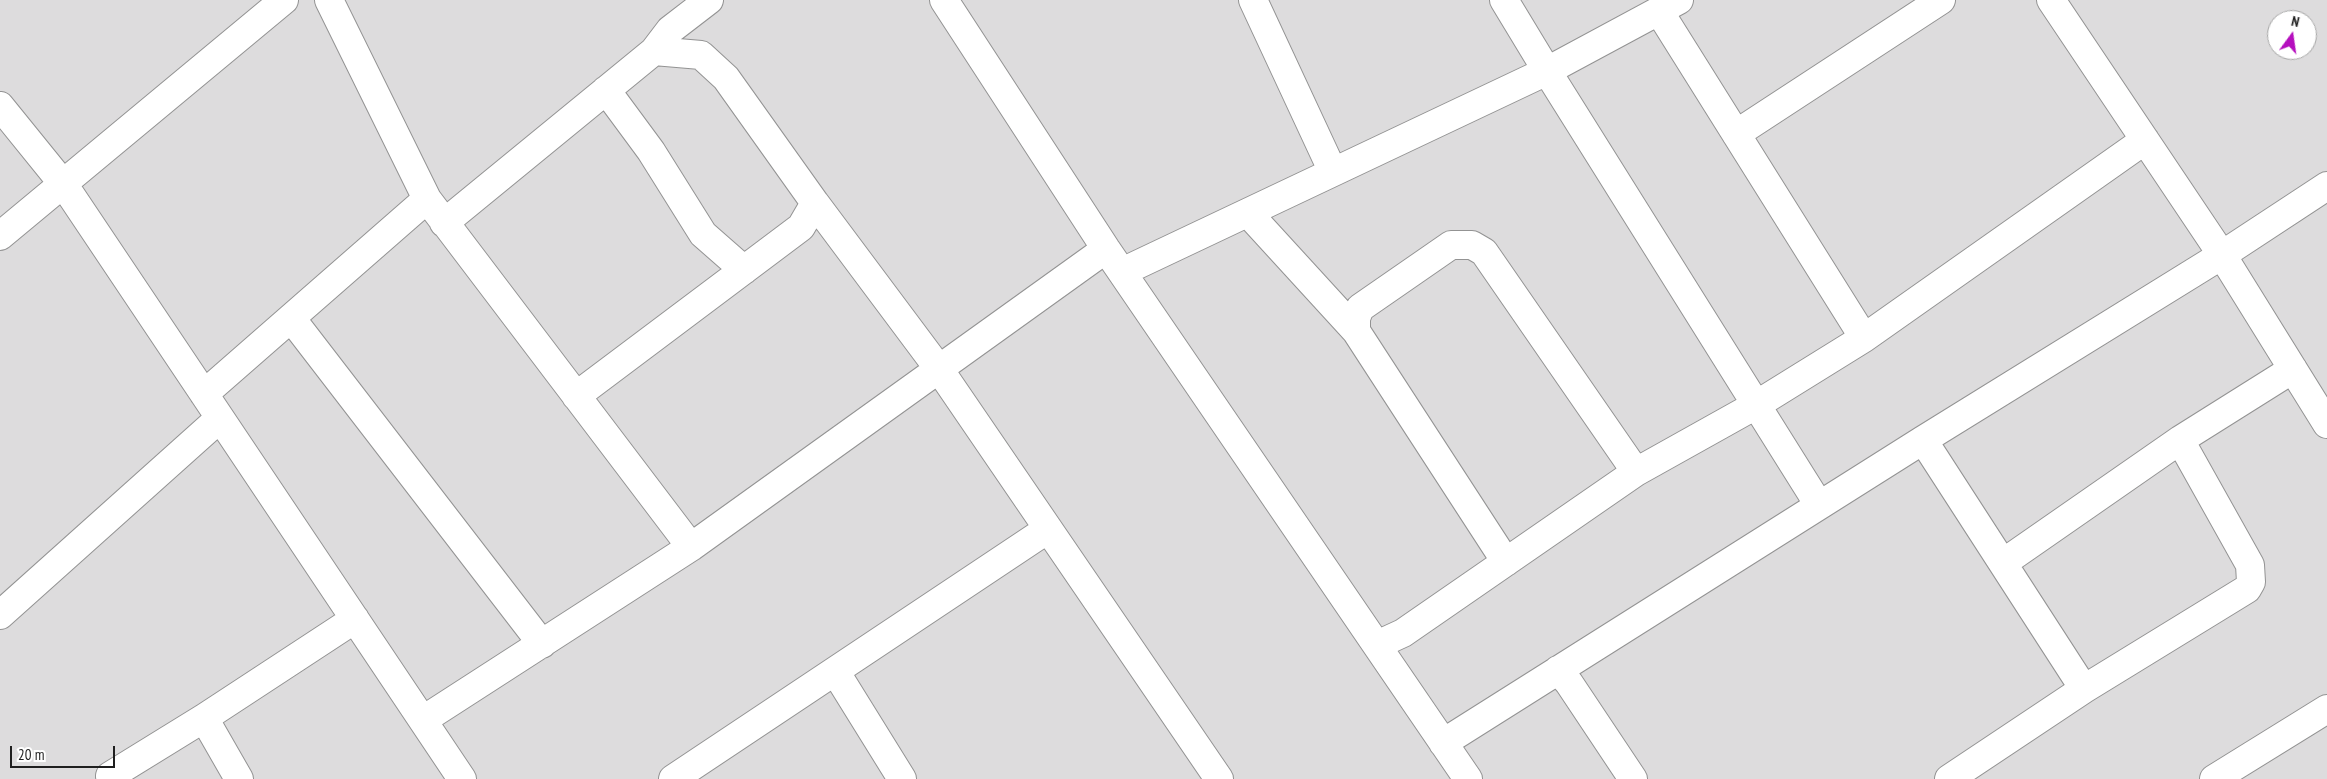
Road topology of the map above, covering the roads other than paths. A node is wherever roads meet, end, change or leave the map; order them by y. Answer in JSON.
{"nodes":[{"id":1,"x":284,"y":0,"type":"edge"},
{"id":2,"x":329,"y":0,"type":"edge"},
{"id":3,"x":709,"y":0,"type":"edge"},
{"id":4,"x":944,"y":0,"type":"edge"},
{"id":5,"x":1253,"y":0,"type":"edge"},
{"id":6,"x":1504,"y":0,"type":"edge"},
{"id":7,"x":1941,"y":0,"type":"edge"},
{"id":8,"x":2052,"y":0,"type":"edge"},
{"id":9,"x":1669,"y":5,"type":"edge"},
{"id":10,"x":654,"y":51,"type":"junction"},
{"id":11,"x":1546,"y":72,"type":"junction"},
{"id":12,"x":606,"y":90,"type":"junction"},
{"id":13,"x":0,"y":106,"type":"edge"},
{"id":14,"x":1736,"y":134,"type":"junction"},
{"id":15,"x":2145,"y":140,"type":"junction"},
{"id":16,"x":1333,"y":172,"type":"junction"},
{"id":17,"x":64,"y":185,"type":"junction"},
{"id":18,"x":2327,"y":186,"type":"edge"},
{"id":19,"x":427,"y":199,"type":"junction"},
{"id":20,"x":815,"y":203,"type":"junction"},
{"id":21,"x":1248,"y":213,"type":"junction"},
{"id":22,"x":444,"y":223,"type":"junction"},
{"id":23,"x":0,"y":236,"type":"edge"},
{"id":24,"x":1106,"y":249,"type":"junction"},
{"id":25,"x":2222,"y":255,"type":"junction"},
{"id":26,"x":744,"y":270,"type":"junction"},
{"id":27,"x":1122,"y":272,"type":"junction"},
{"id":28,"x":291,"y":318,"type":"junction"},
{"id":29,"x":1356,"y":331,"type":"junction"},
{"id":30,"x":1864,"y":338,"type":"junction"},
{"id":31,"x":939,"y":369,"type":"junction"},
{"id":32,"x":2293,"y":369,"type":"junction"},
{"id":33,"x":204,"y":394,"type":"junction"},
{"id":34,"x":576,"y":396,"type":"junction"},
{"id":35,"x":1756,"y":405,"type":"junction"},
{"id":36,"x":220,"y":418,"type":"junction"},
{"id":37,"x":2327,"y":424,"type":"edge"},
{"id":38,"x":1923,"y":440,"type":"junction"},
{"id":39,"x":2180,"y":440,"type":"junction"},
{"id":40,"x":1636,"y":472,"type":"junction"},
{"id":41,"x":1819,"y":505,"type":"junction"},
{"id":42,"x":1048,"y":529,"type":"junction"},
{"id":43,"x":691,"y":547,"type":"junction"},
{"id":44,"x":1506,"y":562,"type":"junction"},
{"id":45,"x":2003,"y":563,"type":"junction"},
{"id":46,"x":0,"y":614,"type":"edge"},
{"id":47,"x":355,"y":619,"type":"junction"},
{"id":48,"x":542,"y":644,"type":"junction"},
{"id":49,"x":1377,"y":645,"type":"junction"},
{"id":50,"x":1558,"y":670,"type":"junction"},
{"id":51,"x":835,"y":671,"type":"junction"},
{"id":52,"x":2084,"y":689,"type":"junction"},
{"id":53,"x":2327,"y":709,"type":"edge"},
{"id":54,"x":204,"y":718,"type":"junction"},
{"id":55,"x":423,"y":720,"type":"junction"},
{"id":56,"x":1443,"y":743,"type":"junction"},
{"id":57,"x":110,"y":776,"type":"dead end"},
{"id":58,"x":677,"y":778,"type":"edge"},
{"id":59,"x":1216,"y":778,"type":"edge"},
{"id":60,"x":239,"y":779,"type":"edge"},
{"id":61,"x":462,"y":779,"type":"edge"},
{"id":62,"x":902,"y":779,"type":"edge"},
{"id":63,"x":1468,"y":779,"type":"edge"},
{"id":64,"x":1633,"y":779,"type":"edge"},
{"id":65,"x":1950,"y":779,"type":"edge"},
{"id":66,"x":2214,"y":779,"type":"edge"}],
"edges":[{"from":1,"to":17,"type":"street"},
{"from":2,"to":19,"type":"street"},
{"from":3,"to":10,"type":"street"},
{"from":4,"to":24,"type":"street"},
{"from":5,"to":16,"type":"street"},
{"from":6,"to":11,"type":"street"},
{"from":7,"to":14,"type":"street"},
{"from":8,"to":15,"type":"street"},
{"from":9,"to":11,"type":"street"},
{"from":9,"to":14,"type":"street"},
{"from":10,"to":12,"type":"street"},
{"from":10,"to":20,"type":"street"},
{"from":11,"to":16,"type":"street"},
{"from":11,"to":35,"type":"street"},
{"from":12,"to":22,"type":"street"},
{"from":12,"to":26,"type":"street"},
{"from":13,"to":17,"type":"street"},
{"from":14,"to":30,"type":"street"},
{"from":15,"to":25,"type":"street"},
{"from":15,"to":30,"type":"street"},
{"from":16,"to":21,"type":"street"},
{"from":17,"to":23,"type":"street"},
{"from":17,"to":33,"type":"street"},
{"from":18,"to":25,"type":"street"},
{"from":19,"to":22,"type":"street"},
{"from":19,"to":28,"type":"street"},
{"from":20,"to":26,"type":"street"},
{"from":20,"to":31,"type":"street"},
{"from":21,"to":27,"type":"street"},
{"from":21,"to":29,"type":"street"},
{"from":22,"to":34,"type":"street"},
{"from":24,"to":27,"type":"street"},
{"from":24,"to":31,"type":"street"},
{"from":25,"to":32,"type":"street"},
{"from":25,"to":38,"type":"street"},
{"from":26,"to":34,"type":"street"},
{"from":27,"to":49,"type":"street"},
{"from":28,"to":33,"type":"street"},
{"from":28,"to":48,"type":"street"},
{"from":29,"to":40,"type":"street"},
{"from":29,"to":44,"type":"street"},
{"from":30,"to":35,"type":"street"},
{"from":31,"to":42,"type":"street"},
{"from":31,"to":43,"type":"street"},
{"from":32,"to":37,"type":"street"},
{"from":32,"to":39,"type":"street"},
{"from":33,"to":36,"type":"street"},
{"from":34,"to":43,"type":"street"},
{"from":35,"to":40,"type":"street"},
{"from":35,"to":41,"type":"street"},
{"from":36,"to":46,"type":"street"},
{"from":36,"to":47,"type":"street"},
{"from":38,"to":41,"type":"street"},
{"from":38,"to":45,"type":"street"},
{"from":39,"to":45,"type":"street"},
{"from":39,"to":52,"type":"street"},
{"from":40,"to":44,"type":"street"},
{"from":41,"to":50,"type":"street"},
{"from":42,"to":51,"type":"street"},
{"from":42,"to":59,"type":"street"},
{"from":43,"to":48,"type":"street"},
{"from":44,"to":49,"type":"street"},
{"from":45,"to":52,"type":"street"},
{"from":47,"to":54,"type":"street"},
{"from":47,"to":55,"type":"street"},
{"from":48,"to":55,"type":"street"},
{"from":49,"to":56,"type":"street"},
{"from":50,"to":56,"type":"street"},
{"from":50,"to":64,"type":"street"},
{"from":51,"to":58,"type":"street"},
{"from":51,"to":62,"type":"street"},
{"from":52,"to":65,"type":"street"},
{"from":53,"to":66,"type":"street"},
{"from":54,"to":57,"type":"street"},
{"from":54,"to":60,"type":"street"},
{"from":55,"to":61,"type":"street"},
{"from":56,"to":63,"type":"street"}]}
